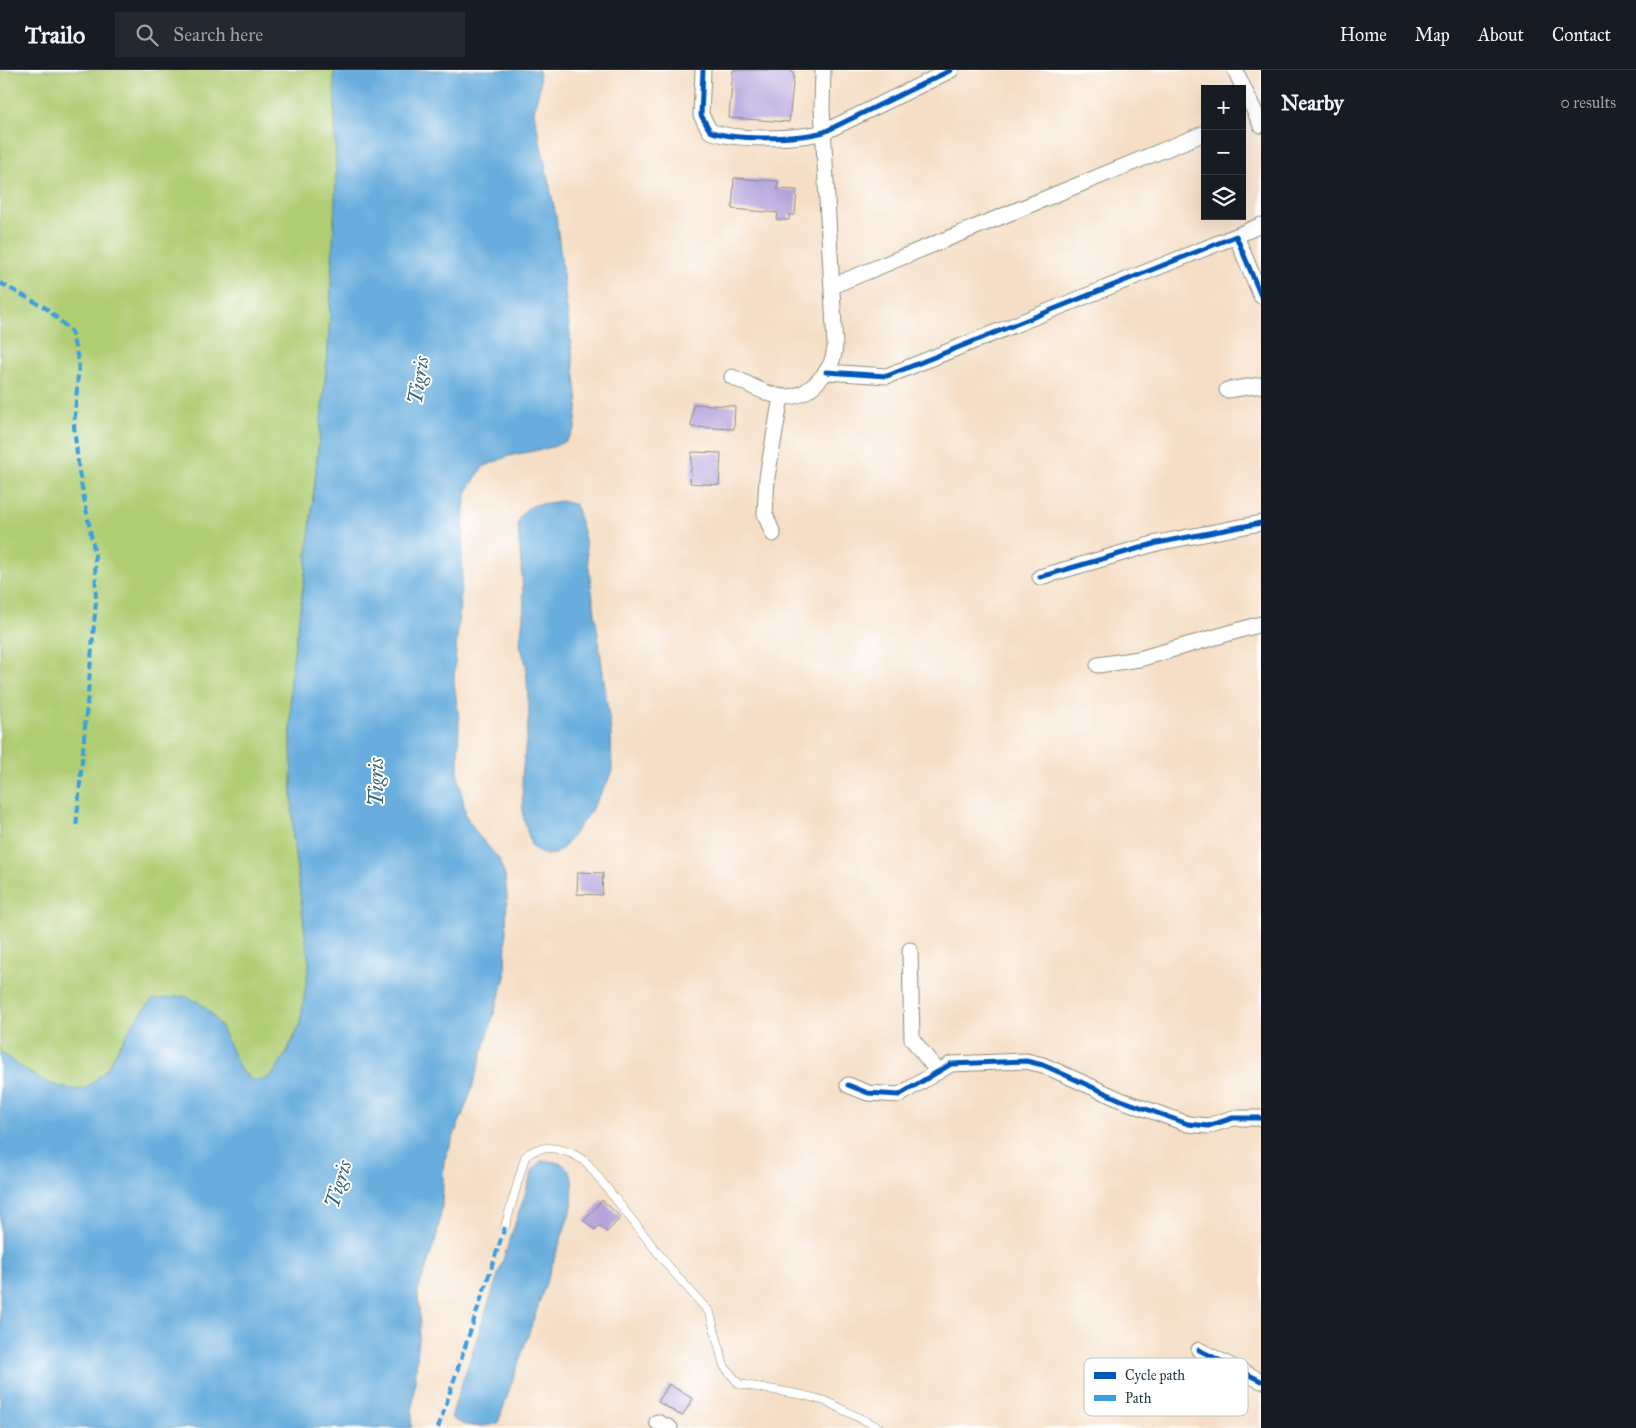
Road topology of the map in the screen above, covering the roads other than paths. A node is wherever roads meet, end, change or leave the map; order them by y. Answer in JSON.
{"nodes":[{"id":1,"x":703,"y":70,"type":"edge"},
{"id":2,"x":823,"y":70,"type":"edge"},
{"id":3,"x":951,"y":70,"type":"edge"},
{"id":4,"x":1235,"y":70,"type":"edge"},
{"id":5,"x":1253,"y":119,"type":"edge"},
{"id":6,"x":824,"y":132,"type":"junction"},
{"id":7,"x":1201,"y":135,"type":"edge"},
{"id":8,"x":1261,"y":225,"type":"edge"},
{"id":9,"x":1236,"y":236,"type":"junction"},
{"id":10,"x":832,"y":286,"type":"junction"},
{"id":11,"x":1261,"y":296,"type":"edge"},
{"id":12,"x":826,"y":372,"type":"junction"},
{"id":13,"x":732,"y":378,"type":"dead end"},
{"id":14,"x":1261,"y":384,"type":"edge"},
{"id":15,"x":1227,"y":390,"type":"dead end"},
{"id":16,"x":781,"y":398,"type":"junction"},
{"id":17,"x":1261,"y":523,"type":"edge"},
{"id":18,"x":773,"y":534,"type":"dead end"},
{"id":19,"x":1040,"y":577,"type":"dead end"},
{"id":20,"x":1261,"y":624,"type":"edge"},
{"id":21,"x":1098,"y":665,"type":"dead end"},
{"id":22,"x":910,"y":950,"type":"dead end"},
{"id":23,"x":938,"y":1072,"type":"junction"},
{"id":24,"x":848,"y":1085,"type":"dead end"},
{"id":25,"x":1261,"y":1118,"type":"edge"},
{"id":26,"x":505,"y":1228,"type":"dead end"},
{"id":27,"x":1199,"y":1350,"type":"dead end"},
{"id":28,"x":1215,"y":1358,"type":"edge"},
{"id":29,"x":1248,"y":1374,"type":"edge"},
{"id":30,"x":1261,"y":1381,"type":"edge"},
{"id":31,"x":880,"y":1428,"type":"edge"}],
"edges":[{"from":1,"to":6,"type":"street"},
{"from":2,"to":6,"type":"street"},
{"from":3,"to":6,"type":"street"},
{"from":4,"to":5,"type":"street"},
{"from":6,"to":10,"type":"street"},
{"from":7,"to":10,"type":"street"},
{"from":8,"to":9,"type":"street"},
{"from":9,"to":11,"type":"street"},
{"from":9,"to":12,"type":"street"},
{"from":10,"to":12,"type":"street"},
{"from":12,"to":16,"type":"street"},
{"from":13,"to":16,"type":"street"},
{"from":14,"to":15,"type":"street"},
{"from":16,"to":18,"type":"street"},
{"from":17,"to":19,"type":"street"},
{"from":20,"to":21,"type":"street"},
{"from":22,"to":23,"type":"street"},
{"from":23,"to":24,"type":"street"},
{"from":23,"to":25,"type":"street"},
{"from":26,"to":31,"type":"lane"},
{"from":27,"to":28,"type":"street"},
{"from":29,"to":30,"type":"street"}]}
